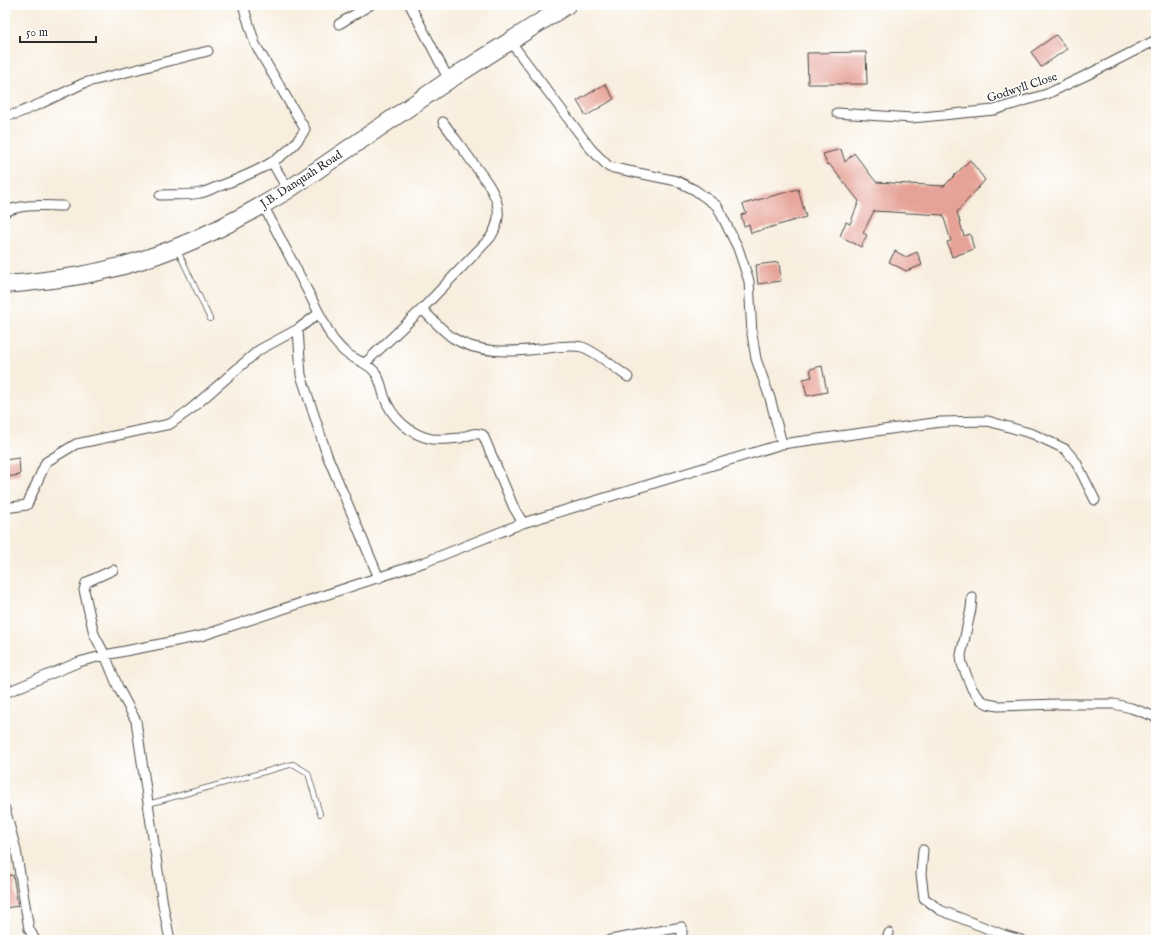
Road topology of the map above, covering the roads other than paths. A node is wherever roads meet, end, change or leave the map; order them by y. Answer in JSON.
{"nodes":[{"id":1,"x":243,"y":5,"type":"edge"},
{"id":2,"x":370,"y":5,"type":"edge"},
{"id":3,"x":410,"y":5,"type":"edge"},
{"id":4,"x":567,"y":5,"type":"edge"},
{"id":5,"x":339,"y":24,"type":"dead end"},
{"id":6,"x":1156,"y":40,"type":"edge"},
{"id":7,"x":510,"y":41,"type":"junction"},
{"id":8,"x":208,"y":52,"type":"dead end"},
{"id":9,"x":449,"y":80,"type":"junction"},
{"id":10,"x":837,"y":113,"type":"dead end"},
{"id":11,"x":5,"y":115,"type":"edge"},
{"id":12,"x":444,"y":122,"type":"dead end"},
{"id":13,"x":272,"y":162,"type":"junction"},
{"id":14,"x":288,"y":190,"type":"junction"},
{"id":15,"x":160,"y":195,"type":"dead end"},
{"id":16,"x":263,"y":205,"type":"junction"},
{"id":17,"x":63,"y":206,"type":"dead end"},
{"id":18,"x":5,"y":212,"type":"edge"},
{"id":19,"x":177,"y":248,"type":"junction"},
{"id":20,"x":5,"y":284,"type":"edge"},
{"id":21,"x":422,"y":309,"type":"junction"},
{"id":22,"x":318,"y":314,"type":"junction"},
{"id":23,"x":210,"y":319,"type":"dead end"},
{"id":24,"x":298,"y":329,"type":"junction"},
{"id":25,"x":364,"y":363,"type":"junction"},
{"id":26,"x":628,"y":377,"type":"dead end"},
{"id":27,"x":782,"y":444,"type":"junction"},
{"id":28,"x":1095,"y":500,"type":"dead end"},
{"id":29,"x":5,"y":508,"type":"edge"},
{"id":30,"x":523,"y":523,"type":"junction"},
{"id":31,"x":113,"y":570,"type":"dead end"},
{"id":32,"x":379,"y":578,"type":"junction"},
{"id":33,"x":972,"y":597,"type":"dead end"},
{"id":34,"x":105,"y":655,"type":"junction"},
{"id":35,"x":5,"y":693,"type":"edge"},
{"id":36,"x":1156,"y":717,"type":"edge"},
{"id":37,"x":148,"y":804,"type":"junction"},
{"id":38,"x":5,"y":809,"type":"edge"},
{"id":39,"x":320,"y":814,"type":"dead end"},
{"id":40,"x":923,"y":850,"type":"dead end"},
{"id":41,"x":35,"y":940,"type":"edge"},
{"id":42,"x":170,"y":940,"type":"edge"},
{"id":43,"x":610,"y":940,"type":"edge"},
{"id":44,"x":682,"y":940,"type":"edge"},
{"id":45,"x":1021,"y":940,"type":"edge"}],
"edges":[{"from":1,"to":13,"type":"street"},
{"from":2,"to":5,"type":"street"},
{"from":3,"to":9,"type":"street"},
{"from":4,"to":7,"type":"highway","name":"J.B. Danquah Road"},
{"from":6,"to":10,"type":"street","name":"Godwyll Close"},
{"from":7,"to":9,"type":"highway","name":"J.B. Danquah Road"},
{"from":7,"to":27,"type":"street"},
{"from":8,"to":11,"type":"street"},
{"from":9,"to":14,"type":"highway","name":"J.B. Danquah Road"},
{"from":12,"to":21,"type":"street"},
{"from":13,"to":14,"type":"street"},
{"from":13,"to":15,"type":"street"},
{"from":14,"to":16,"type":"highway","name":"J.B. Danquah Road"},
{"from":16,"to":19,"type":"highway","name":"J.B. Danquah Road"},
{"from":16,"to":22,"type":"street"},
{"from":17,"to":18,"type":"street"},
{"from":19,"to":20,"type":"highway","name":"J.B. Danquah Road"},
{"from":19,"to":23,"type":"lane"},
{"from":21,"to":25,"type":"street"},
{"from":21,"to":26,"type":"street"},
{"from":22,"to":24,"type":"street"},
{"from":22,"to":25,"type":"street"},
{"from":24,"to":29,"type":"street"},
{"from":24,"to":32,"type":"street"},
{"from":25,"to":30,"type":"street"},
{"from":27,"to":28,"type":"street"},
{"from":27,"to":30,"type":"street"},
{"from":30,"to":32,"type":"street"},
{"from":31,"to":34,"type":"street"},
{"from":32,"to":34,"type":"street"},
{"from":33,"to":36,"type":"street"},
{"from":34,"to":35,"type":"street"},
{"from":34,"to":37,"type":"street"},
{"from":37,"to":39,"type":"lane"},
{"from":37,"to":42,"type":"street"},
{"from":38,"to":41,"type":"street"},
{"from":40,"to":45,"type":"street"},
{"from":43,"to":44,"type":"street"}]}
